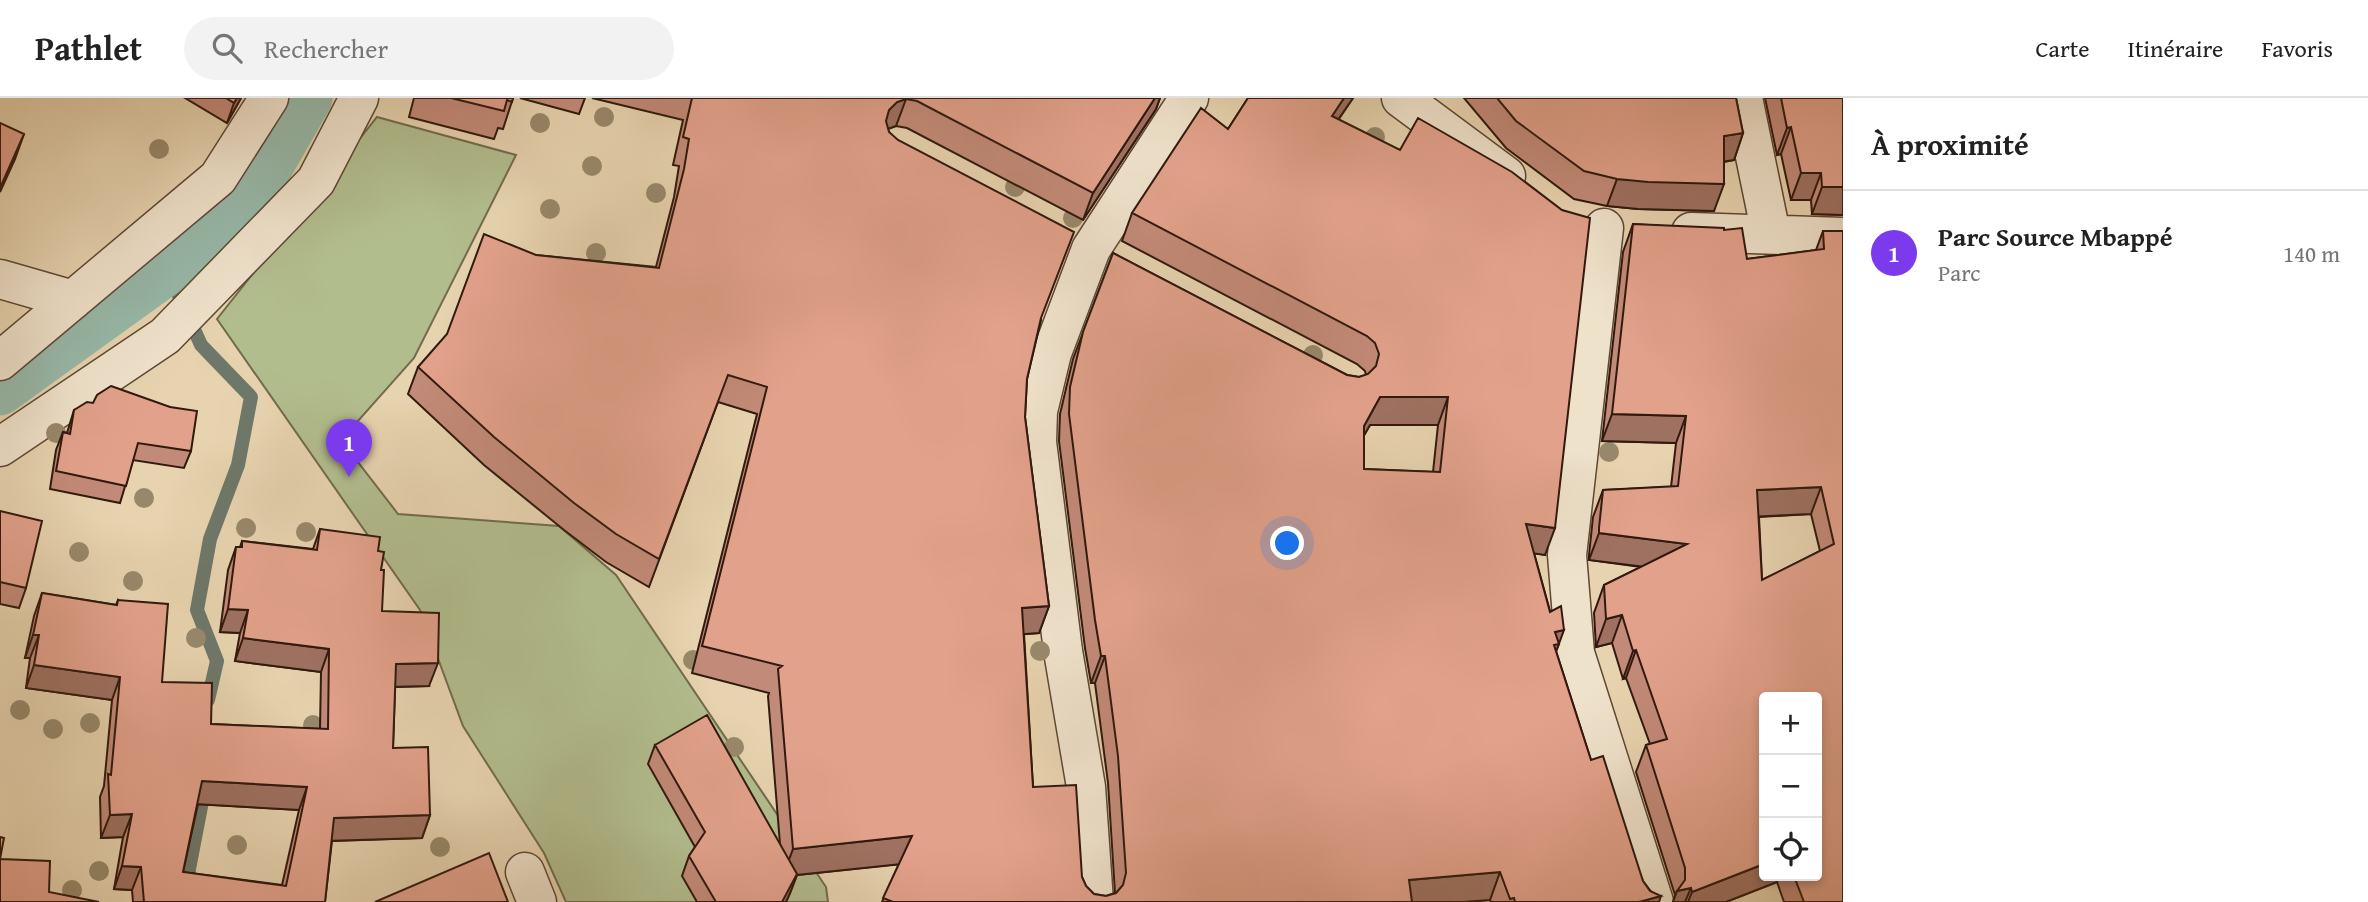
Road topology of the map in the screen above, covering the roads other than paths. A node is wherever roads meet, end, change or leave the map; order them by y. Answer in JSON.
{"nodes":[{"id":1,"x":270,"y":98,"type":"edge"},
{"id":2,"x":359,"y":98,"type":"edge"},
{"id":3,"x":1189,"y":98,"type":"edge"},
{"id":4,"x":1401,"y":98,"type":"edge"},
{"id":5,"x":1743,"y":98,"type":"edge"},
{"id":6,"x":1532,"y":195,"type":"edge"},
{"id":7,"x":1565,"y":219,"type":"edge"},
{"id":8,"x":1631,"y":230,"type":"junction"},
{"id":9,"x":1771,"y":234,"type":"junction"},
{"id":10,"x":1843,"y":237,"type":"edge"},
{"id":11,"x":1079,"y":242,"type":"junction"},
{"id":12,"x":1127,"y":268,"type":"edge"},
{"id":13,"x":0,"y":279,"type":"edge"},
{"id":14,"x":73,"y":300,"type":"junction"},
{"id":15,"x":0,"y":361,"type":"edge"},
{"id":16,"x":0,"y":447,"type":"edge"},
{"id":17,"x":1094,"y":902,"type":"edge"},
{"id":18,"x":1654,"y":902,"type":"edge"}],
"edges":[{"from":1,"to":14,"type":"street"},
{"from":2,"to":16,"type":"street"},
{"from":3,"to":11,"type":"street"},
{"from":4,"to":6,"type":"street"},
{"from":5,"to":9,"type":"street"},
{"from":7,"to":8,"type":"street"},
{"from":8,"to":9,"type":"street"},
{"from":8,"to":18,"type":"street"},
{"from":9,"to":10,"type":"street"},
{"from":11,"to":12,"type":"street"},
{"from":11,"to":17,"type":"street"},
{"from":13,"to":14,"type":"street"},
{"from":14,"to":15,"type":"street"}]}
